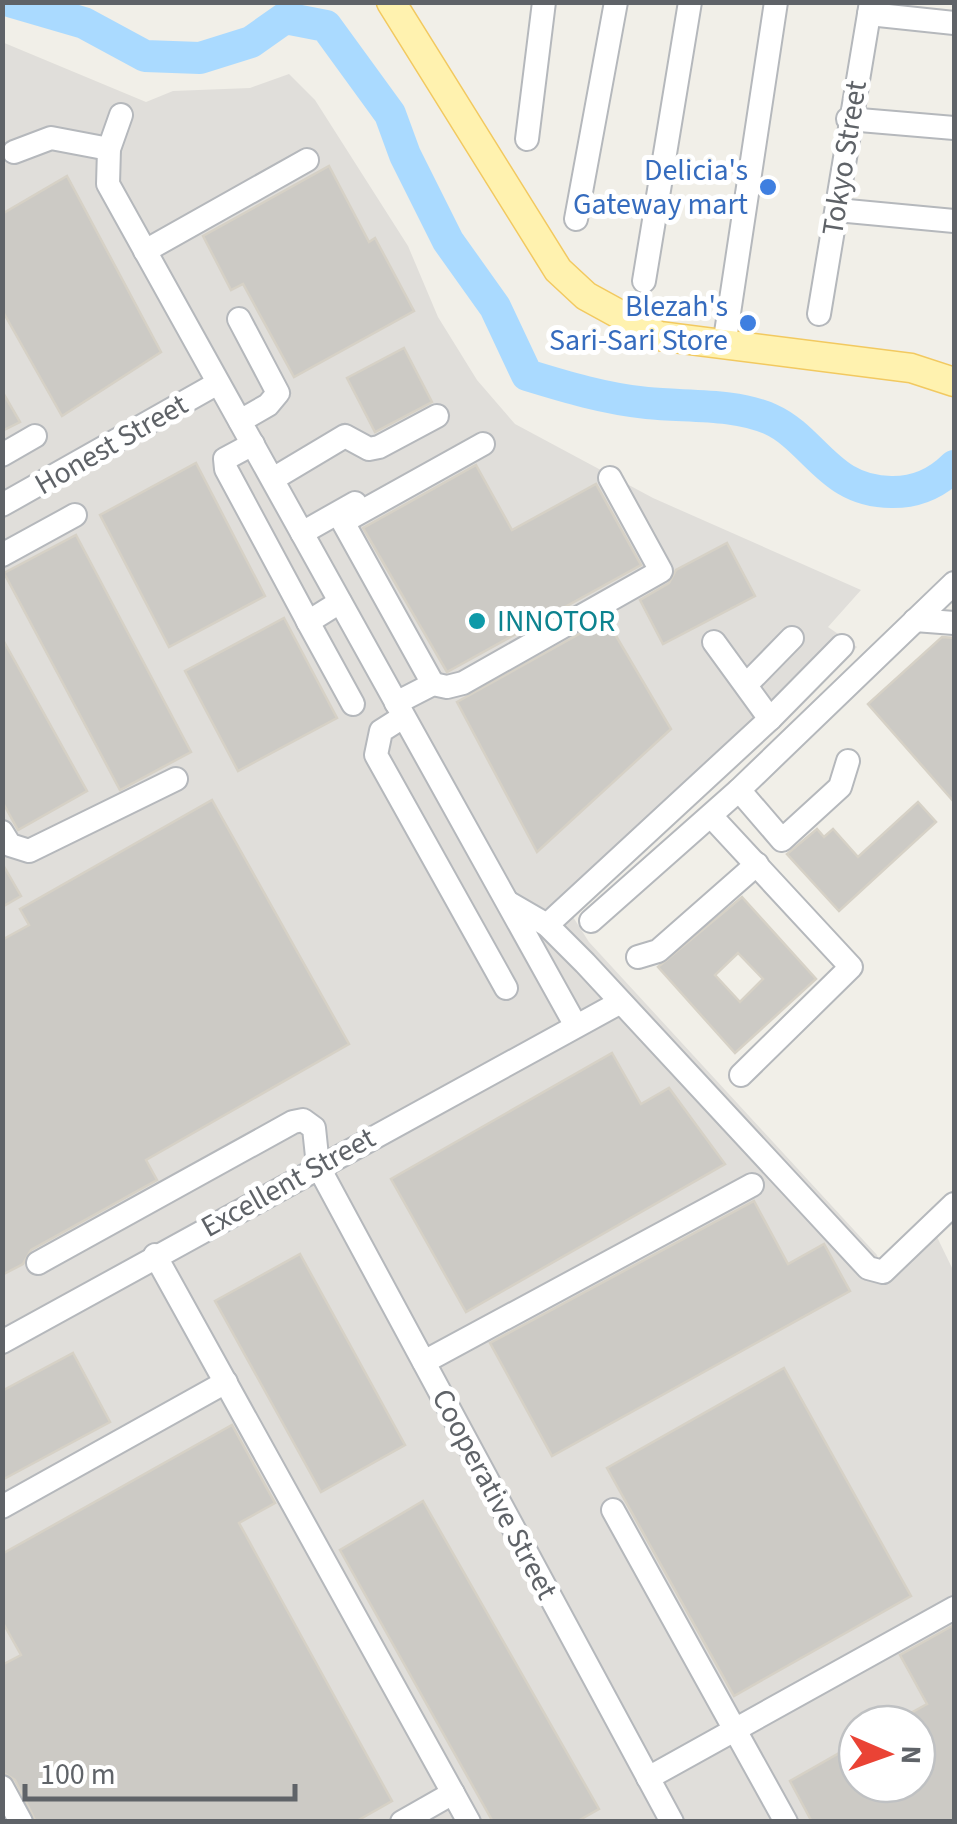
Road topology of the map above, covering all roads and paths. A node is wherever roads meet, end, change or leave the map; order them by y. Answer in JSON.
{"nodes":[{"id":1,"x":391,"y":2,"type":"edge"},
{"id":2,"x":544,"y":2,"type":"edge"},
{"id":3,"x":616,"y":2,"type":"edge"},
{"id":4,"x":690,"y":2,"type":"edge"},
{"id":5,"x":776,"y":2,"type":"edge"},
{"id":6,"x":870,"y":8,"type":"edge"},
{"id":7,"x":954,"y":23,"type":"edge"},
{"id":8,"x":122,"y":115,"type":"dead end"},
{"id":9,"x":848,"y":119,"type":"junction"},
{"id":10,"x":954,"y":128,"type":"edge"},
{"id":11,"x":526,"y":138,"type":"dead end"},
{"id":12,"x":109,"y":148,"type":"junction"},
{"id":13,"x":14,"y":152,"type":"dead end"},
{"id":14,"x":307,"y":160,"type":"dead end"},
{"id":15,"x":837,"y":210,"type":"junction"},
{"id":16,"x":576,"y":219,"type":"dead end"},
{"id":17,"x":954,"y":221,"type":"edge"},
{"id":18,"x":146,"y":252,"type":"junction"},
{"id":19,"x":644,"y":280,"type":"dead end"},
{"id":20,"x":819,"y":314,"type":"dead end"},
{"id":21,"x":238,"y":319,"type":"dead end"},
{"id":22,"x":724,"y":346,"type":"junction"},
{"id":23,"x":954,"y":382,"type":"edge"},
{"id":24,"x":218,"y":383,"type":"junction"},
{"id":25,"x":437,"y":416,"type":"dead end"},
{"id":26,"x":240,"y":421,"type":"junction"},
{"id":27,"x":36,"y":436,"type":"dead end"},
{"id":28,"x":253,"y":444,"type":"junction"},
{"id":29,"x":2,"y":456,"type":"edge"},
{"id":30,"x":610,"y":478,"type":"dead end"},
{"id":31,"x":272,"y":479,"type":"junction"},
{"id":32,"x":2,"y":504,"type":"edge"},
{"id":33,"x":75,"y":516,"type":"dead end"},
{"id":34,"x":298,"y":525,"type":"junction"},
{"id":35,"x":261,"y":535,"type":"junction"},
{"id":36,"x":359,"y":551,"type":"junction"},
{"id":37,"x":2,"y":555,"type":"edge"},
{"id":38,"x":323,"y":571,"type":"junction"},
{"id":39,"x":954,"y":583,"type":"edge"},
{"id":40,"x":340,"y":602,"type":"junction"},
{"id":41,"x":915,"y":620,"type":"junction"},
{"id":42,"x":308,"y":622,"type":"junction"},
{"id":43,"x":954,"y":623,"type":"edge"},
{"id":44,"x":792,"y":638,"type":"dead end"},
{"id":45,"x":714,"y":642,"type":"dead end"},
{"id":46,"x":842,"y":646,"type":"dead end"},
{"id":47,"x":432,"y":684,"type":"junction"},
{"id":48,"x":747,"y":684,"type":"junction"},
{"id":49,"x":354,"y":704,"type":"dead end"},
{"id":50,"x":400,"y":710,"type":"junction"},
{"id":51,"x":770,"y":718,"type":"junction"},
{"id":52,"x":848,"y":761,"type":"dead end"},
{"id":53,"x":176,"y":780,"type":"dead end"},
{"id":54,"x":739,"y":790,"type":"junction"},
{"id":55,"x":712,"y":816,"type":"junction"},
{"id":56,"x":2,"y":832,"type":"edge"},
{"id":57,"x":758,"y":864,"type":"junction"},
{"id":58,"x":506,"y":901,"type":"junction"},
{"id":59,"x":591,"y":921,"type":"dead end"},
{"id":60,"x":547,"y":925,"type":"junction"},
{"id":61,"x":638,"y":957,"type":"dead end"},
{"id":62,"x":506,"y":988,"type":"dead end"},
{"id":63,"x":620,"y":1003,"type":"junction"},
{"id":64,"x":576,"y":1026,"type":"junction"},
{"id":65,"x":741,"y":1075,"type":"dead end"},
{"id":66,"x":318,"y":1166,"type":"junction"},
{"id":67,"x":752,"y":1185,"type":"dead end"},
{"id":68,"x":954,"y":1204,"type":"edge"},
{"id":69,"x":156,"y":1255,"type":"junction"},
{"id":70,"x":38,"y":1264,"type":"dead end"},
{"id":71,"x":2,"y":1342,"type":"edge"},
{"id":72,"x":424,"y":1362,"type":"junction"},
{"id":73,"x":226,"y":1382,"type":"junction"},
{"id":74,"x":2,"y":1507,"type":"edge"},
{"id":75,"x":612,"y":1510,"type":"dead end"},
{"id":76,"x":954,"y":1608,"type":"edge"},
{"id":77,"x":734,"y":1730,"type":"junction"},
{"id":78,"x":648,"y":1778,"type":"junction"},
{"id":79,"x":2,"y":1787,"type":"edge"},
{"id":80,"x":453,"y":1792,"type":"junction"},
{"id":81,"x":21,"y":1822,"type":"edge"},
{"id":82,"x":402,"y":1822,"type":"edge"},
{"id":83,"x":470,"y":1822,"type":"edge"},
{"id":84,"x":672,"y":1822,"type":"edge"},
{"id":85,"x":786,"y":1822,"type":"edge"}],
"edges":[{"from":1,"to":22,"type":"main road"},
{"from":2,"to":11,"type":"street"},
{"from":3,"to":16,"type":"street"},
{"from":4,"to":19,"type":"street"},
{"from":5,"to":22,"type":"street"},
{"from":6,"to":7,"type":"street"},
{"from":6,"to":9,"type":"street","name":"Tokyo Street"},
{"from":8,"to":12,"type":"street"},
{"from":9,"to":10,"type":"street"},
{"from":9,"to":15,"type":"street","name":"Tokyo Street"},
{"from":12,"to":13,"type":"street"},
{"from":12,"to":18,"type":"street"},
{"from":14,"to":18,"type":"street"},
{"from":15,"to":17,"type":"street"},
{"from":15,"to":20,"type":"street","name":"Tokyo Street"},
{"from":18,"to":24,"type":"street"},
{"from":21,"to":26,"type":"street"},
{"from":22,"to":23,"type":"main road"},
{"from":24,"to":26,"type":"street"},
{"from":24,"to":32,"type":"street","name":"Honest Street"},
{"from":25,"to":31,"type":"street"},
{"from":26,"to":28,"type":"street"},
{"from":27,"to":29,"type":"street"},
{"from":28,"to":31,"type":"street"},
{"from":28,"to":35,"type":"street"},
{"from":30,"to":47,"type":"street"},
{"from":31,"to":34,"type":"street"},
{"from":33,"to":37,"type":"street"},
{"from":34,"to":35,"type":"street"},
{"from":34,"to":36,"type":"street"},
{"from":34,"to":38,"type":"street"},
{"from":35,"to":42,"type":"street"},
{"from":36,"to":38,"type":"street"},
{"from":36,"to":47,"type":"street"},
{"from":38,"to":40,"type":"street"},
{"from":39,"to":41,"type":"street"},
{"from":40,"to":42,"type":"street"},
{"from":40,"to":50,"type":"street"},
{"from":41,"to":43,"type":"street"},
{"from":41,"to":54,"type":"street"},
{"from":42,"to":49,"type":"street"},
{"from":44,"to":48,"type":"street"},
{"from":45,"to":48,"type":"street"},
{"from":46,"to":51,"type":"street"},
{"from":47,"to":50,"type":"street"},
{"from":48,"to":51,"type":"street"},
{"from":50,"to":58,"type":"street"},
{"from":50,"to":62,"type":"street"},
{"from":51,"to":60,"type":"street"},
{"from":52,"to":54,"type":"street"},
{"from":53,"to":56,"type":"street"},
{"from":54,"to":55,"type":"street"},
{"from":55,"to":57,"type":"street"},
{"from":55,"to":59,"type":"street"},
{"from":57,"to":61,"type":"street"},
{"from":57,"to":65,"type":"street"},
{"from":58,"to":60,"type":"street"},
{"from":58,"to":64,"type":"street"},
{"from":60,"to":63,"type":"street"},
{"from":63,"to":64,"type":"street","name":"Excellent Street"},
{"from":63,"to":68,"type":"street"},
{"from":64,"to":66,"type":"street","name":"Excellent Street"},
{"from":66,"to":69,"type":"street","name":"Excellent Street"},
{"from":66,"to":70,"type":"street","name":"Cooperative Street"},
{"from":66,"to":72,"type":"street","name":"Cooperative Street"},
{"from":67,"to":72,"type":"street"},
{"from":69,"to":71,"type":"street","name":"Excellent Street"},
{"from":69,"to":73,"type":"street"},
{"from":72,"to":78,"type":"street","name":"Cooperative Street"},
{"from":73,"to":74,"type":"street"},
{"from":73,"to":80,"type":"street"},
{"from":75,"to":77,"type":"street"},
{"from":76,"to":77,"type":"street"},
{"from":77,"to":78,"type":"street"},
{"from":77,"to":85,"type":"street"},
{"from":78,"to":84,"type":"street","name":"Cooperative Street"},
{"from":79,"to":81,"type":"street"},
{"from":80,"to":82,"type":"street"},
{"from":80,"to":83,"type":"street"}]}
